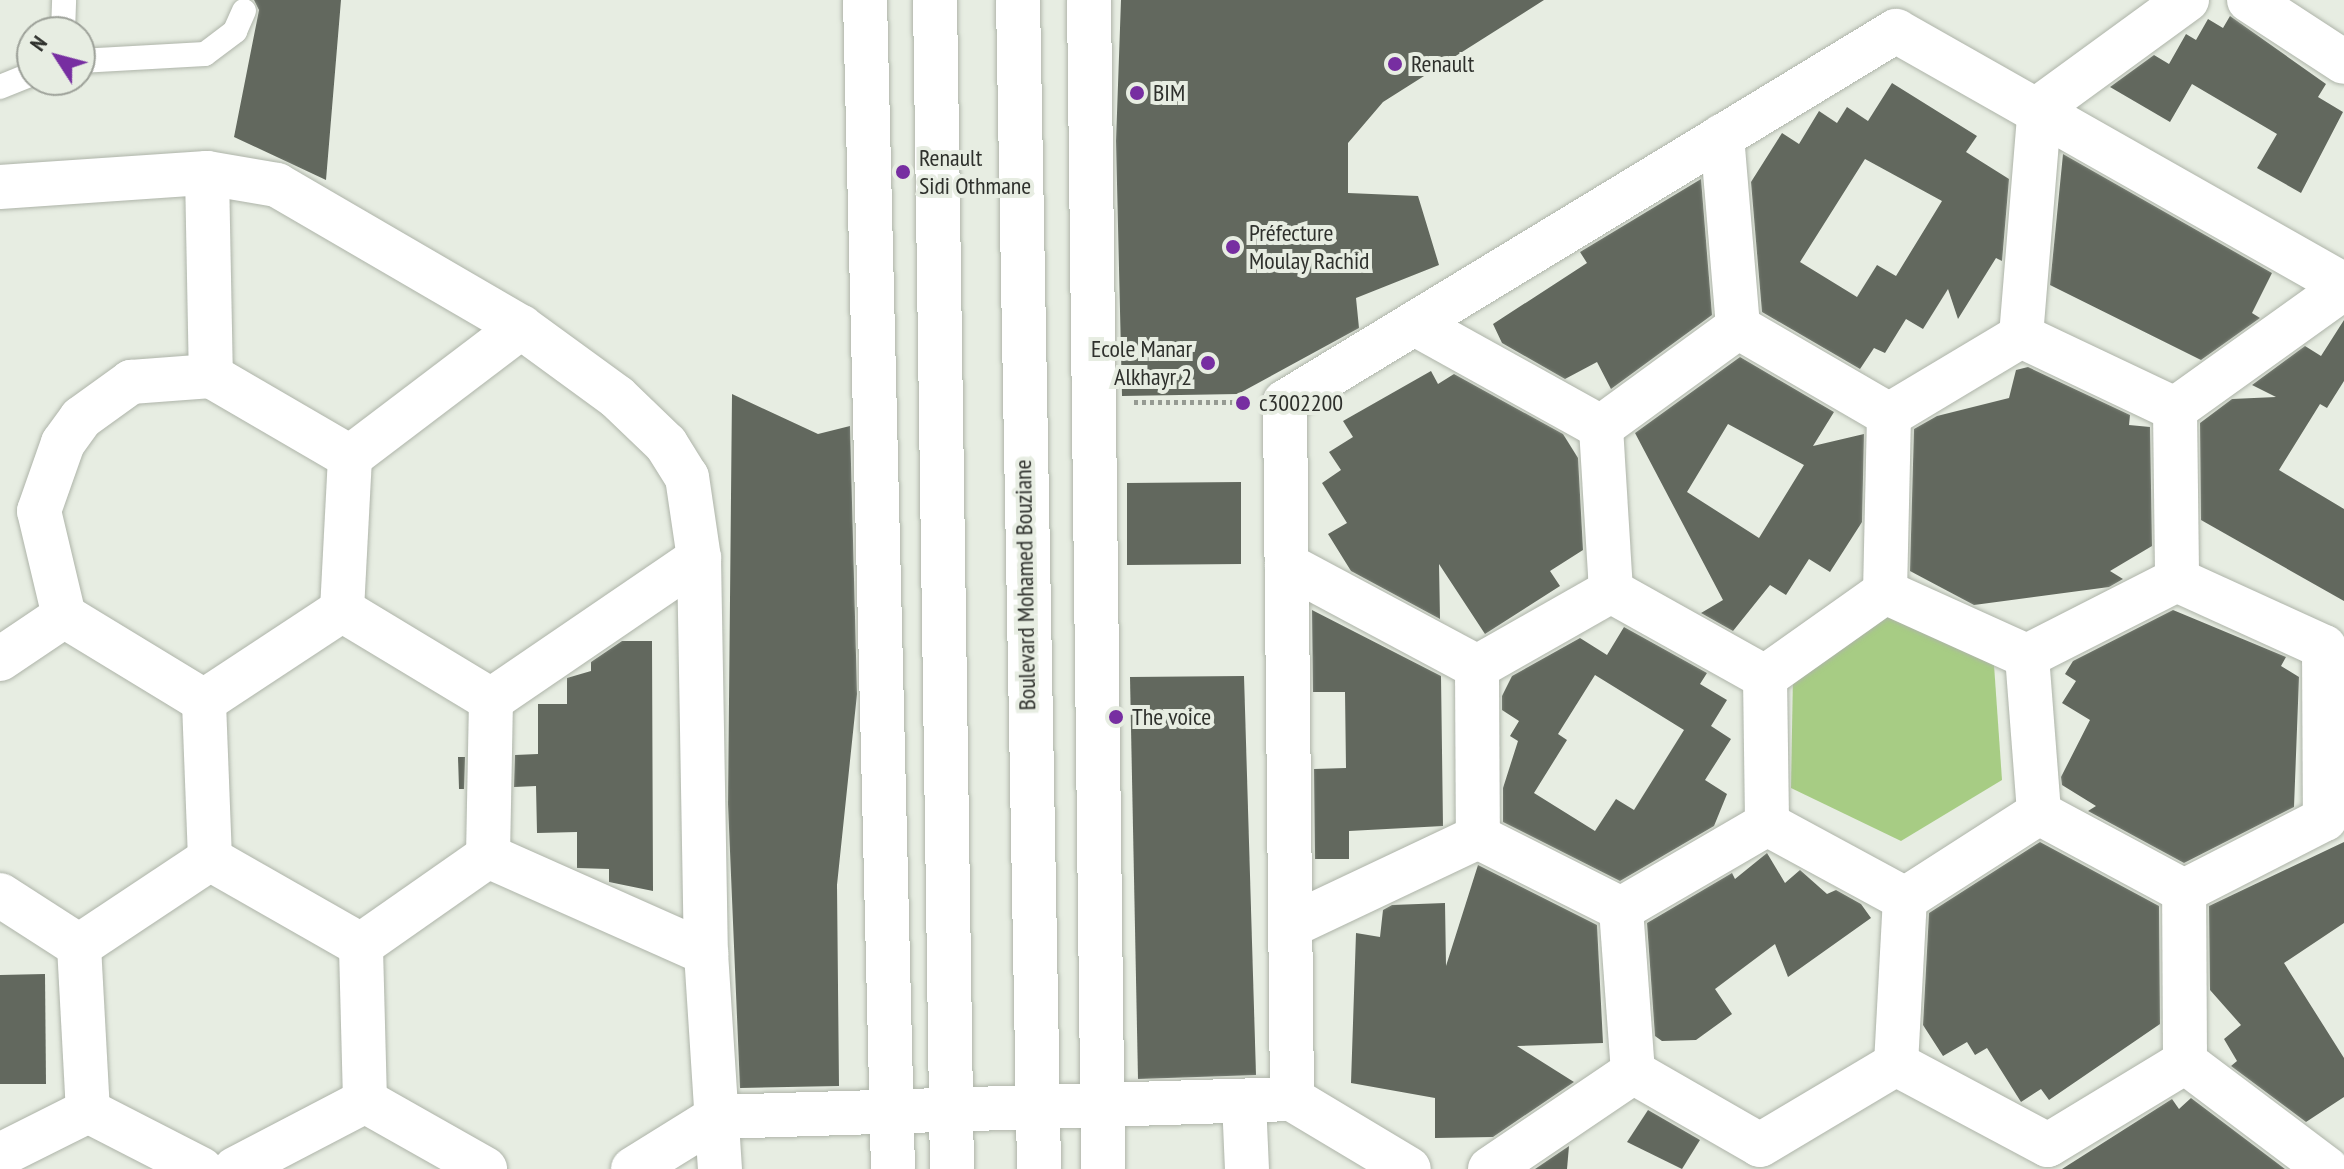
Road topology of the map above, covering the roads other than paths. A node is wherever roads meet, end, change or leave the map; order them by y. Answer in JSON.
{"nodes":[{"id":1,"x":865,"y":0,"type":"edge"},
{"id":2,"x":935,"y":0,"type":"edge"},
{"id":3,"x":1018,"y":0,"type":"edge"},
{"id":4,"x":1089,"y":0,"type":"edge"},
{"id":5,"x":2187,"y":0,"type":"edge"},
{"id":6,"x":2249,"y":0,"type":"edge"},
{"id":7,"x":244,"y":11,"type":"dead end"},
{"id":8,"x":1896,"y":15,"type":"edge"},
{"id":9,"x":96,"y":60,"type":"edge"},
{"id":10,"x":2344,"y":62,"type":"edge"},
{"id":11,"x":2040,"y":107,"type":"junction"},
{"id":12,"x":1722,"y":136,"type":"junction"},
{"id":13,"x":207,"y":173,"type":"junction"},
{"id":14,"x":0,"y":187,"type":"edge"},
{"id":15,"x":2344,"y":287,"type":"edge"},
{"id":16,"x":1415,"y":324,"type":"junction"},
{"id":17,"x":521,"y":327,"type":"junction"},
{"id":18,"x":1738,"y":327,"type":"junction"},
{"id":19,"x":2021,"y":336,"type":"junction"},
{"id":20,"x":211,"y":376,"type":"junction"},
{"id":21,"x":2175,"y":409,"type":"junction"},
{"id":22,"x":1889,"y":415,"type":"junction"},
{"id":23,"x":1601,"y":427,"type":"junction"},
{"id":24,"x":350,"y":457,"type":"junction"},
{"id":25,"x":699,"y":558,"type":"junction"},
{"id":26,"x":1287,"y":565,"type":"junction"},
{"id":27,"x":2177,"y":580,"type":"junction"},
{"id":28,"x":1611,"y":591,"type":"junction"},
{"id":29,"x":1885,"y":592,"type":"junction"},
{"id":30,"x":342,"y":610,"type":"junction"},
{"id":31,"x":64,"y":616,"type":"junction"},
{"id":32,"x":2334,"y":642,"type":"edge"},
{"id":33,"x":2027,"y":656,"type":"junction"},
{"id":34,"x":0,"y":659,"type":"edge"},
{"id":35,"x":1477,"y":667,"type":"junction"},
{"id":36,"x":1765,"y":677,"type":"junction"},
{"id":37,"x":491,"y":700,"type":"junction"},
{"id":38,"x":204,"y":701,"type":"junction"},
{"id":39,"x":2039,"y":813,"type":"junction"},
{"id":40,"x":2334,"y":823,"type":"edge"},
{"id":41,"x":1767,"y":824,"type":"junction"},
{"id":42,"x":1478,"y":837,"type":"junction"},
{"id":43,"x":488,"y":856,"type":"junction"},
{"id":44,"x":210,"y":859,"type":"junction"},
{"id":45,"x":2184,"y":891,"type":"junction"},
{"id":46,"x":0,"y":895,"type":"edge"},
{"id":47,"x":1905,"y":899,"type":"junction"},
{"id":48,"x":1621,"y":909,"type":"junction"},
{"id":49,"x":1292,"y":925,"type":"junction"},
{"id":50,"x":361,"y":945,"type":"junction"},
{"id":51,"x":79,"y":946,"type":"junction"},
{"id":52,"x":706,"y":953,"type":"junction"},
{"id":53,"x":2185,"y":1062,"type":"junction"},
{"id":54,"x":1896,"y":1064,"type":"junction"},
{"id":55,"x":1633,"y":1072,"type":"junction"},
{"id":56,"x":1292,"y":1099,"type":"junction"},
{"id":57,"x":365,"y":1101,"type":"junction"},
{"id":58,"x":1244,"y":1101,"type":"junction"},
{"id":59,"x":1103,"y":1106,"type":"junction"},
{"id":60,"x":1038,"y":1108,"type":"junction"},
{"id":61,"x":88,"y":1111,"type":"junction"},
{"id":62,"x":951,"y":1112,"type":"junction"},
{"id":63,"x":892,"y":1113,"type":"junction"},
{"id":64,"x":717,"y":1117,"type":"junction"},
{"id":65,"x":0,"y":1155,"type":"edge"},
{"id":66,"x":1760,"y":1157,"type":"edge"},
{"id":67,"x":2048,"y":1157,"type":"edge"},
{"id":68,"x":201,"y":1169,"type":"edge"},
{"id":69,"x":235,"y":1169,"type":"edge"},
{"id":70,"x":485,"y":1169,"type":"edge"},
{"id":71,"x":633,"y":1169,"type":"edge"},
{"id":72,"x":720,"y":1169,"type":"edge"},
{"id":73,"x":893,"y":1169,"type":"edge"},
{"id":74,"x":952,"y":1169,"type":"edge"},
{"id":75,"x":1039,"y":1169,"type":"edge"},
{"id":76,"x":1103,"y":1169,"type":"edge"},
{"id":77,"x":1247,"y":1169,"type":"edge"},
{"id":78,"x":1409,"y":1169,"type":"edge"},
{"id":79,"x":1490,"y":1169,"type":"edge"},
{"id":80,"x":2327,"y":1169,"type":"edge"}],
"edges":[{"from":1,"to":63,"type":"street"},
{"from":2,"to":62,"type":"street"},
{"from":3,"to":60,"type":"street","name":"Boulevard Mohamed Bouziane"},
{"from":4,"to":59,"type":"street"},
{"from":5,"to":11,"type":"street"},
{"from":6,"to":10,"type":"street"},
{"from":7,"to":9,"type":"lane"},
{"from":8,"to":11,"type":"street"},
{"from":8,"to":12,"type":"street"},
{"from":11,"to":15,"type":"street"},
{"from":11,"to":19,"type":"street"},
{"from":12,"to":16,"type":"street"},
{"from":12,"to":18,"type":"street"},
{"from":13,"to":14,"type":"street"},
{"from":13,"to":17,"type":"street"},
{"from":13,"to":20,"type":"street"},
{"from":15,"to":21,"type":"street"},
{"from":16,"to":23,"type":"street"},
{"from":16,"to":26,"type":"street"},
{"from":17,"to":24,"type":"street"},
{"from":17,"to":25,"type":"street"},
{"from":18,"to":22,"type":"street"},
{"from":18,"to":23,"type":"street"},
{"from":19,"to":21,"type":"street"},
{"from":19,"to":22,"type":"street"},
{"from":20,"to":24,"type":"street"},
{"from":20,"to":31,"type":"street"},
{"from":21,"to":27,"type":"street"},
{"from":22,"to":29,"type":"street"},
{"from":23,"to":28,"type":"street"},
{"from":24,"to":30,"type":"street"},
{"from":25,"to":37,"type":"street"},
{"from":25,"to":52,"type":"street"},
{"from":26,"to":35,"type":"street"},
{"from":26,"to":49,"type":"street"},
{"from":27,"to":32,"type":"street"},
{"from":27,"to":33,"type":"street"},
{"from":28,"to":35,"type":"street"},
{"from":28,"to":36,"type":"street"},
{"from":29,"to":33,"type":"street"},
{"from":29,"to":36,"type":"street"},
{"from":30,"to":37,"type":"street"},
{"from":30,"to":38,"type":"street"},
{"from":31,"to":34,"type":"street"},
{"from":31,"to":38,"type":"street"},
{"from":32,"to":40,"type":"street"},
{"from":33,"to":39,"type":"street"},
{"from":35,"to":42,"type":"street"},
{"from":36,"to":41,"type":"street"},
{"from":37,"to":43,"type":"street"},
{"from":38,"to":44,"type":"street"},
{"from":39,"to":45,"type":"street"},
{"from":39,"to":47,"type":"street"},
{"from":40,"to":45,"type":"street"},
{"from":41,"to":47,"type":"street"},
{"from":41,"to":48,"type":"street"},
{"from":42,"to":48,"type":"street"},
{"from":42,"to":49,"type":"street"},
{"from":43,"to":50,"type":"street"},
{"from":43,"to":52,"type":"street"},
{"from":44,"to":50,"type":"street"},
{"from":44,"to":51,"type":"street"},
{"from":45,"to":53,"type":"street"},
{"from":46,"to":51,"type":"street"},
{"from":47,"to":54,"type":"street"},
{"from":48,"to":55,"type":"street"},
{"from":49,"to":56,"type":"street"},
{"from":50,"to":57,"type":"street"},
{"from":51,"to":61,"type":"street"},
{"from":52,"to":64,"type":"street"},
{"from":53,"to":67,"type":"street"},
{"from":53,"to":80,"type":"street"},
{"from":54,"to":66,"type":"street"},
{"from":54,"to":67,"type":"street"},
{"from":55,"to":66,"type":"street"},
{"from":55,"to":79,"type":"street"},
{"from":56,"to":58,"type":"street"},
{"from":56,"to":78,"type":"street"},
{"from":57,"to":69,"type":"street"},
{"from":57,"to":70,"type":"street"},
{"from":58,"to":59,"type":"street"},
{"from":58,"to":77,"type":"street"},
{"from":59,"to":60,"type":"street"},
{"from":59,"to":76,"type":"street"},
{"from":60,"to":62,"type":"street"},
{"from":60,"to":75,"type":"street","name":"Boulevard Mohamed Bouziane"},
{"from":61,"to":65,"type":"street"},
{"from":61,"to":68,"type":"street"},
{"from":62,"to":63,"type":"street"},
{"from":62,"to":74,"type":"street"},
{"from":63,"to":64,"type":"street"},
{"from":63,"to":73,"type":"street"},
{"from":64,"to":71,"type":"street"},
{"from":64,"to":72,"type":"street"}]}
